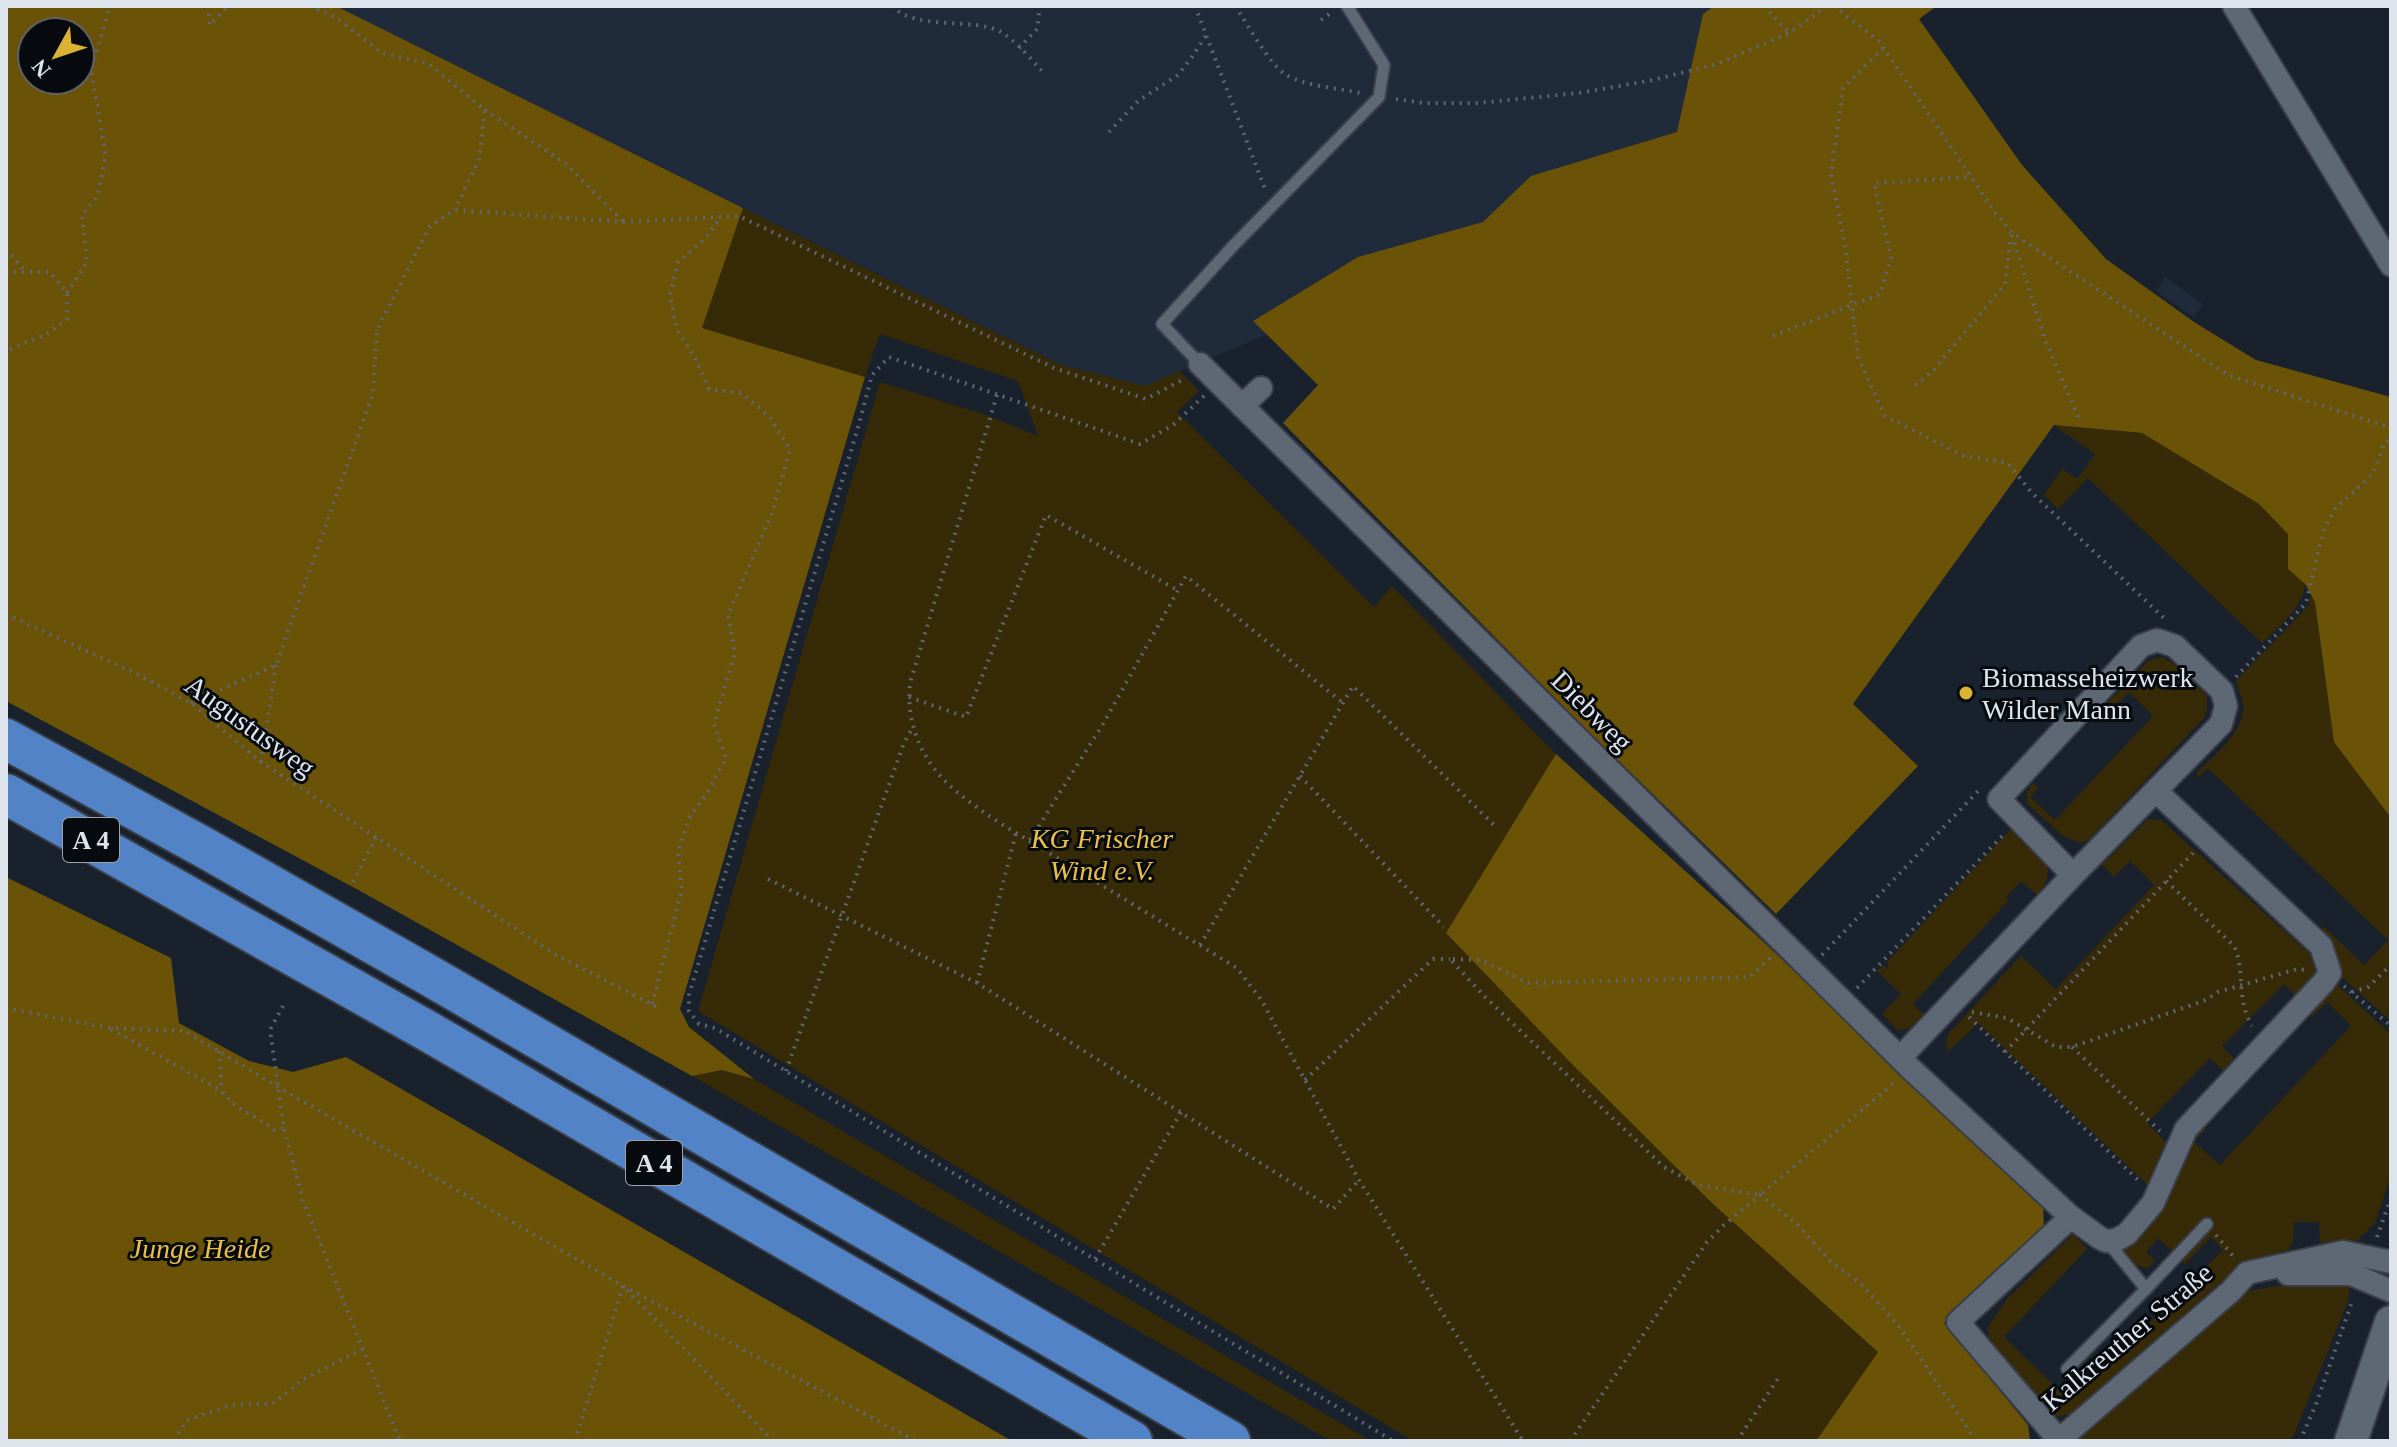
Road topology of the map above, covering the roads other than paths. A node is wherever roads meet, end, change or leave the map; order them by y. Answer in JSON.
{"nodes":[{"id":1,"x":1347,"y":6,"type":"edge"},
{"id":2,"x":2234,"y":6,"type":"edge"},
{"id":3,"x":2391,"y":265,"type":"edge"},
{"id":4,"x":1207,"y":371,"type":"joint"},
{"id":5,"x":1261,"y":388,"type":"dead end"},
{"id":6,"x":1242,"y":406,"type":"junction"},
{"id":7,"x":6,"y":739,"type":"edge"},
{"id":8,"x":2156,"y":791,"type":"junction"},
{"id":9,"x":6,"y":794,"type":"edge"},
{"id":10,"x":2073,"y":875,"type":"junction"},
{"id":11,"x":1906,"y":1063,"type":"junction"},
{"id":12,"x":2071,"y":1217,"type":"junction"},
{"id":13,"x":2207,"y":1224,"type":"road end"},
{"id":14,"x":2106,"y":1241,"type":"junction"},
{"id":15,"x":2374,"y":1265,"type":"edge"},
{"id":16,"x":2146,"y":1289,"type":"junction"},
{"id":17,"x":2391,"y":1291,"type":"edge"},
{"id":18,"x":2391,"y":1322,"type":"edge"},
{"id":19,"x":2067,"y":1369,"type":"dead end"},
{"id":20,"x":1132,"y":1441,"type":"edge"},
{"id":21,"x":1230,"y":1441,"type":"edge"},
{"id":22,"x":2351,"y":1441,"type":"edge"}],
"edges":[{"from":1,"to":4,"type":"lane"},
{"from":2,"to":3,"type":"street"},
{"from":4,"to":6,"type":"street","name":"Diebweg"},
{"from":5,"to":6,"type":"street"},
{"from":6,"to":11,"type":"street","name":"Diebweg"},
{"from":7,"to":21,"type":"highway","number":"A 4"},
{"from":8,"to":10,"type":"street"},
{"from":8,"to":10,"type":"street"},
{"from":8,"to":14,"type":"street"},
{"from":9,"to":20,"type":"highway","number":"A 4"},
{"from":10,"to":11,"type":"street"},
{"from":11,"to":12,"type":"street"},
{"from":12,"to":14,"type":"street"},
{"from":12,"to":15,"type":"street","name":"Kalkreuther Straße"},
{"from":13,"to":16,"type":"lane"},
{"from":14,"to":16,"type":"lane"},
{"from":15,"to":17,"type":"street","name":"Kalkreuther Straße"},
{"from":16,"to":19,"type":"lane"},
{"from":18,"to":22,"type":"main road"}]}
